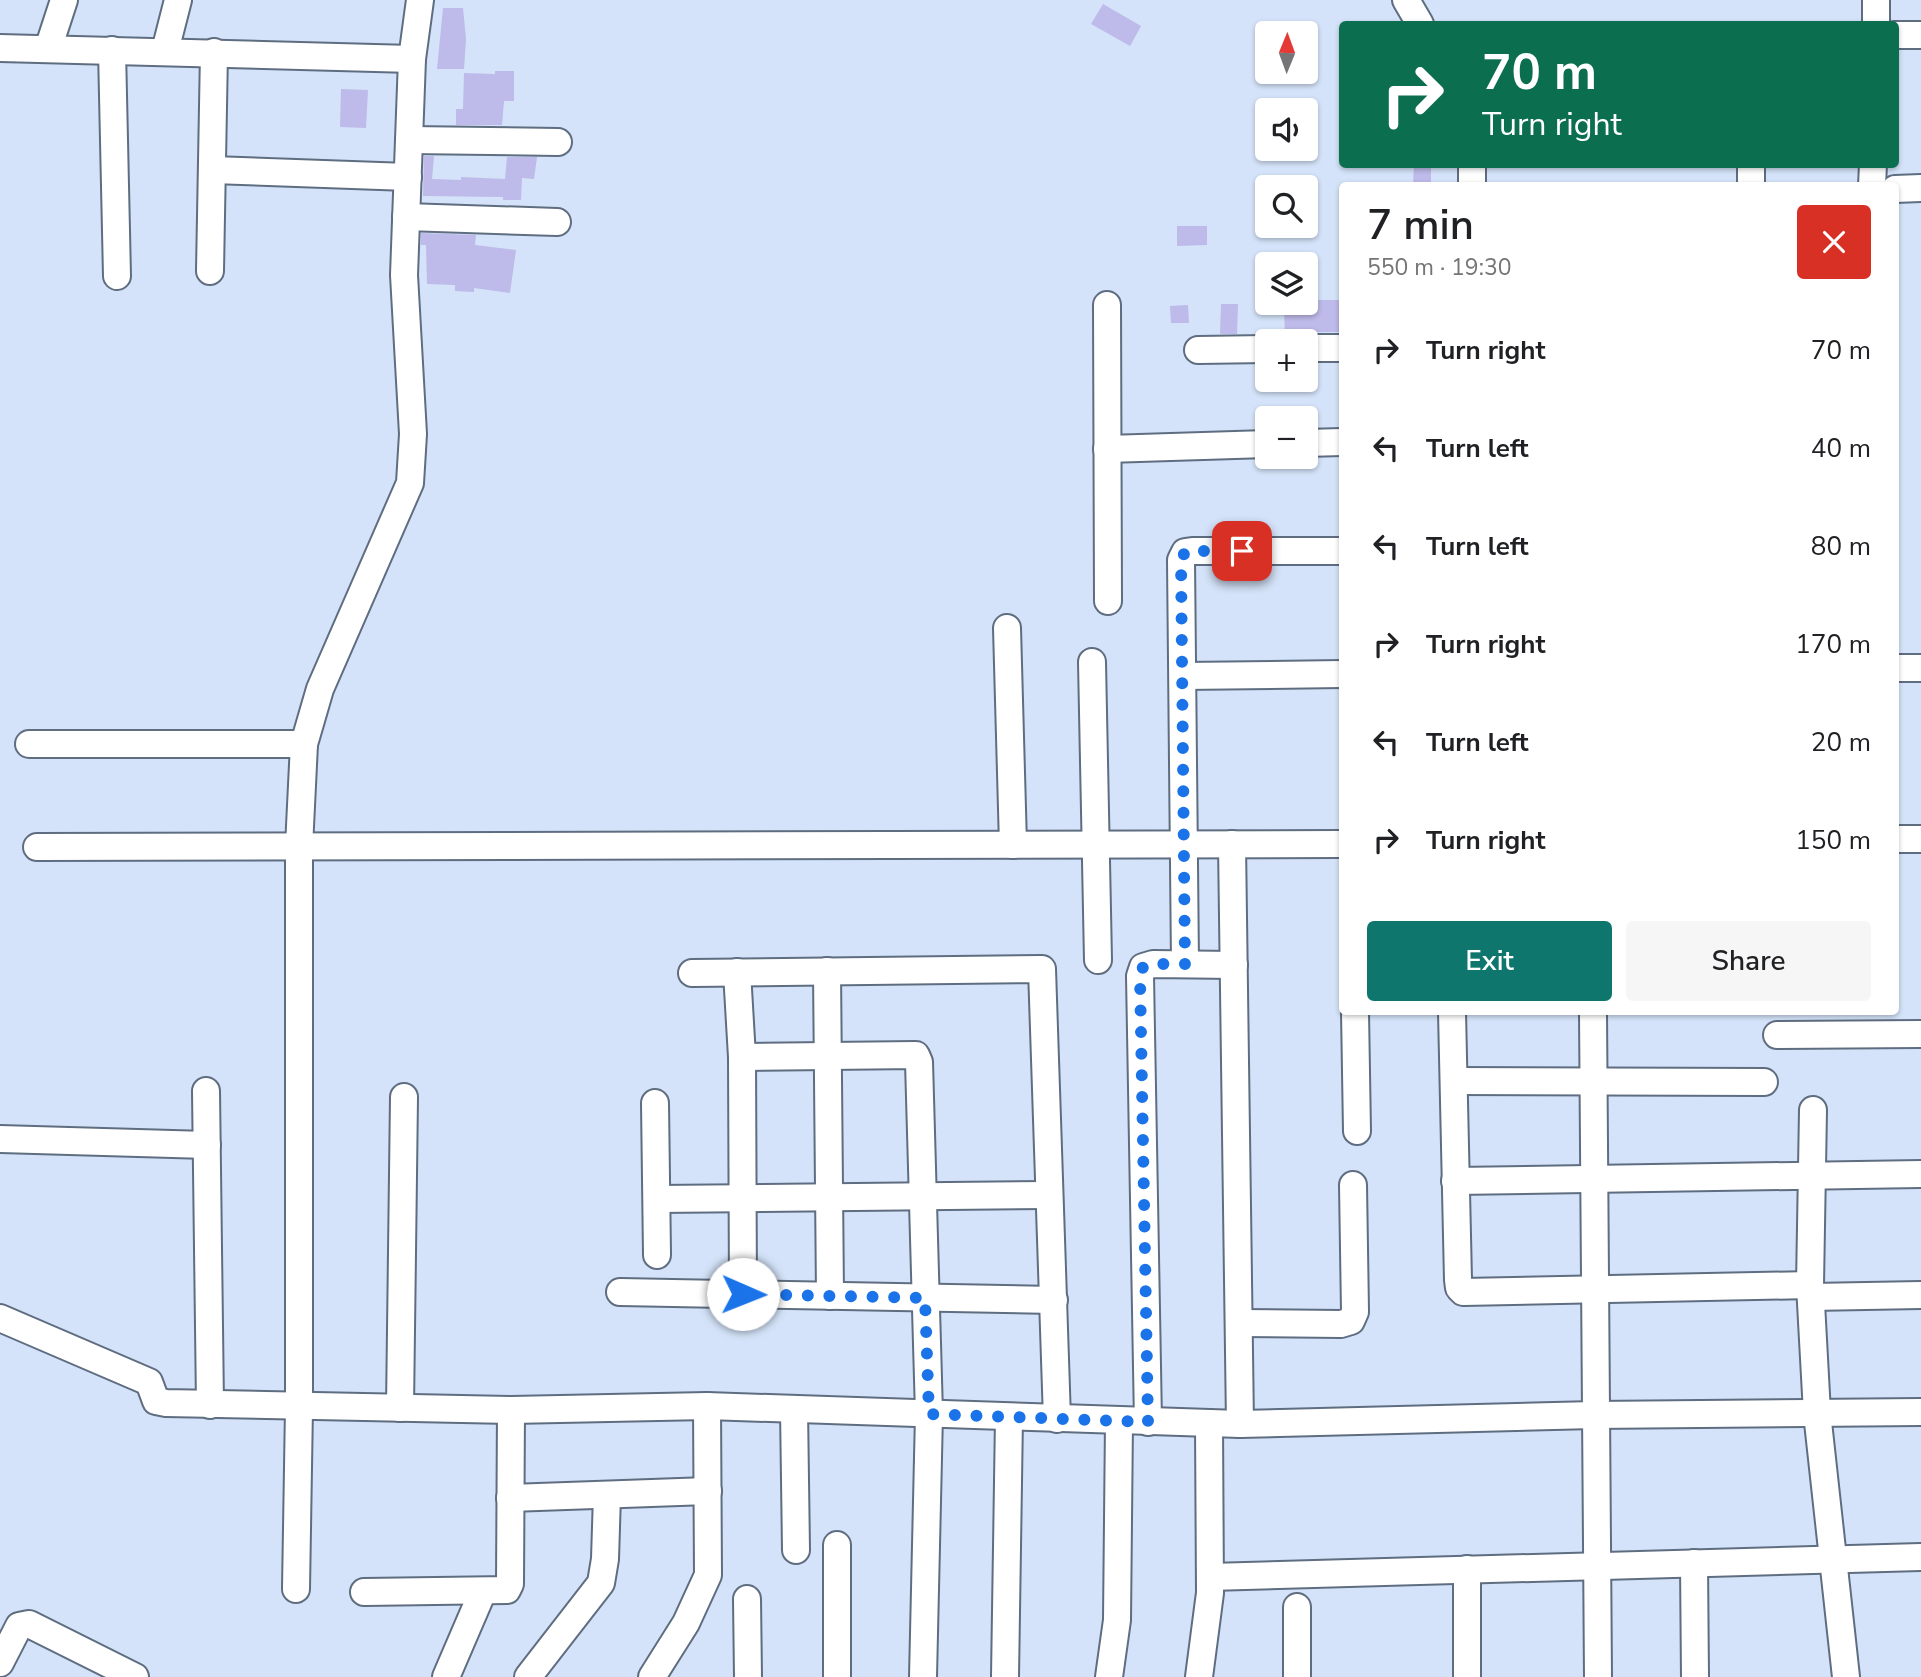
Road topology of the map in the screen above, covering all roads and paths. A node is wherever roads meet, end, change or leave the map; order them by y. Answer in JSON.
{"nodes":[{"id":1,"x":64,"y":0,"type":"edge"},
{"id":2,"x":178,"y":0,"type":"edge"},
{"id":3,"x":420,"y":0,"type":"edge"},
{"id":4,"x":1406,"y":0,"type":"edge"},
{"id":5,"x":1875,"y":0,"type":"edge"},
{"id":6,"x":1418,"y":21,"type":"edge"},
{"id":7,"x":1876,"y":21,"type":"edge"},
{"id":8,"x":1899,"y":35,"type":"edge"},
{"id":9,"x":1921,"y":35,"type":"edge"},
{"id":10,"x":0,"y":48,"type":"edge"},
{"id":11,"x":48,"y":49,"type":"junction"},
{"id":12,"x":112,"y":51,"type":"junction"},
{"id":13,"x":165,"y":51,"type":"junction"},
{"id":14,"x":214,"y":52,"type":"junction"},
{"id":15,"x":412,"y":59,"type":"junction"},
{"id":16,"x":409,"y":140,"type":"junction"},
{"id":17,"x":558,"y":142,"type":"dead end"},
{"id":18,"x":212,"y":170,"type":"junction"},
{"id":19,"x":408,"y":177,"type":"junction"},
{"id":20,"x":1921,"y":188,"type":"edge"},
{"id":21,"x":1899,"y":189,"type":"edge"},
{"id":22,"x":406,"y":217,"type":"junction"},
{"id":23,"x":557,"y":222,"type":"dead end"},
{"id":24,"x":210,"y":271,"type":"dead end"},
{"id":25,"x":117,"y":276,"type":"dead end"},
{"id":26,"x":1107,"y":304,"type":"dead end"},
{"id":27,"x":1318,"y":348,"type":"edge"},
{"id":28,"x":1339,"y":348,"type":"edge"},
{"id":29,"x":1255,"y":349,"type":"edge"},
{"id":30,"x":1198,"y":350,"type":"dead end"},
{"id":31,"x":1339,"y":442,"type":"edge"},
{"id":32,"x":1318,"y":443,"type":"edge"},
{"id":33,"x":1255,"y":444,"type":"edge"},
{"id":34,"x":1107,"y":449,"type":"junction"},
{"id":35,"x":1339,"y":551,"type":"edge"},
{"id":36,"x":1108,"y":601,"type":"dead end"},
{"id":37,"x":1007,"y":628,"type":"dead end"},
{"id":38,"x":1092,"y":662,"type":"dead end"},
{"id":39,"x":1899,"y":668,"type":"edge"},
{"id":40,"x":1921,"y":668,"type":"edge"},
{"id":41,"x":1339,"y":674,"type":"edge"},
{"id":42,"x":1183,"y":676,"type":"junction"},
{"id":43,"x":29,"y":744,"type":"dead end"},
{"id":44,"x":303,"y":744,"type":"junction"},
{"id":45,"x":1899,"y":839,"type":"edge"},
{"id":46,"x":1921,"y":839,"type":"edge"},
{"id":47,"x":1184,"y":844,"type":"junction"},
{"id":48,"x":1232,"y":844,"type":"junction"},
{"id":49,"x":1339,"y":844,"type":"edge"},
{"id":50,"x":1013,"y":845,"type":"junction"},
{"id":51,"x":1096,"y":845,"type":"junction"},
{"id":52,"x":37,"y":847,"type":"dead end"},
{"id":53,"x":299,"y":847,"type":"junction"},
{"id":54,"x":1098,"y":960,"type":"dead end"},
{"id":55,"x":1185,"y":964,"type":"junction"},
{"id":56,"x":1234,"y":965,"type":"junction"},
{"id":57,"x":827,"y":971,"type":"junction"},
{"id":58,"x":692,"y":972,"type":"dead end"},
{"id":59,"x":737,"y":972,"type":"junction"},
{"id":60,"x":1355,"y":1015,"type":"edge"},
{"id":61,"x":1452,"y":1015,"type":"edge"},
{"id":62,"x":1593,"y":1015,"type":"edge"},
{"id":63,"x":1921,"y":1034,"type":"edge"},
{"id":64,"x":1777,"y":1035,"type":"dead end"},
{"id":65,"x":827,"y":1056,"type":"junction"},
{"id":66,"x":742,"y":1057,"type":"junction"},
{"id":67,"x":1454,"y":1081,"type":"junction"},
{"id":68,"x":1593,"y":1081,"type":"junction"},
{"id":69,"x":1764,"y":1082,"type":"dead end"},
{"id":70,"x":206,"y":1091,"type":"dead end"},
{"id":71,"x":404,"y":1097,"type":"dead end"},
{"id":72,"x":655,"y":1103,"type":"dead end"},
{"id":73,"x":1813,"y":1110,"type":"dead end"},
{"id":74,"x":1357,"y":1131,"type":"dead end"},
{"id":75,"x":0,"y":1139,"type":"edge"},
{"id":76,"x":207,"y":1145,"type":"junction"},
{"id":77,"x":1921,"y":1174,"type":"edge"},
{"id":78,"x":1812,"y":1175,"type":"junction"},
{"id":79,"x":1594,"y":1179,"type":"junction"},
{"id":80,"x":1455,"y":1181,"type":"junction"},
{"id":81,"x":1353,"y":1185,"type":"dead end"},
{"id":82,"x":1049,"y":1195,"type":"junction"},
{"id":83,"x":922,"y":1197,"type":"junction"},
{"id":84,"x":743,"y":1198,"type":"junction"},
{"id":85,"x":829,"y":1198,"type":"junction"},
{"id":86,"x":657,"y":1199,"type":"junction"},
{"id":87,"x":657,"y":1255,"type":"dead end"},
{"id":88,"x":1594,"y":1289,"type":"junction"},
{"id":89,"x":1810,"y":1291,"type":"junction"},
{"id":90,"x":620,"y":1292,"type":"dead end"},
{"id":91,"x":743,"y":1294,"type":"junction"},
{"id":92,"x":1921,"y":1295,"type":"edge"},
{"id":93,"x":830,"y":1296,"type":"junction"},
{"id":94,"x":925,"y":1298,"type":"junction"},
{"id":95,"x":1054,"y":1300,"type":"junction"},
{"id":96,"x":0,"y":1318,"type":"edge"},
{"id":97,"x":1238,"y":1323,"type":"junction"},
{"id":98,"x":210,"y":1405,"type":"junction"},
{"id":99,"x":706,"y":1406,"type":"junction"},
{"id":100,"x":299,"y":1407,"type":"junction"},
{"id":101,"x":400,"y":1408,"type":"junction"},
{"id":102,"x":794,"y":1409,"type":"junction"},
{"id":103,"x":511,"y":1410,"type":"junction"},
{"id":104,"x":1921,"y":1412,"type":"edge"},
{"id":105,"x":1817,"y":1413,"type":"junction"},
{"id":106,"x":929,"y":1414,"type":"junction"},
{"id":107,"x":1594,"y":1415,"type":"junction"},
{"id":108,"x":1009,"y":1417,"type":"junction"},
{"id":109,"x":1057,"y":1419,"type":"junction"},
{"id":110,"x":1119,"y":1421,"type":"junction"},
{"id":111,"x":1148,"y":1422,"type":"junction"},
{"id":112,"x":1209,"y":1424,"type":"junction"},
{"id":113,"x":1240,"y":1424,"type":"junction"},
{"id":114,"x":708,"y":1491,"type":"junction"},
{"id":115,"x":607,"y":1495,"type":"junction"},
{"id":116,"x":510,"y":1498,"type":"junction"},
{"id":117,"x":837,"y":1545,"type":"dead end"},
{"id":118,"x":796,"y":1550,"type":"dead end"},
{"id":119,"x":1833,"y":1559,"type":"junction"},
{"id":120,"x":1921,"y":1560,"type":"edge"},
{"id":121,"x":1694,"y":1563,"type":"junction"},
{"id":122,"x":1596,"y":1566,"type":"junction"},
{"id":123,"x":1467,"y":1569,"type":"junction"},
{"id":124,"x":1210,"y":1577,"type":"junction"},
{"id":125,"x":296,"y":1589,"type":"dead end"},
{"id":126,"x":482,"y":1591,"type":"junction"},
{"id":127,"x":364,"y":1592,"type":"dead end"},
{"id":128,"x":747,"y":1599,"type":"dead end"},
{"id":129,"x":1297,"y":1607,"type":"dead end"},
{"id":130,"x":0,"y":1663,"type":"edge"},
{"id":131,"x":135,"y":1677,"type":"edge"},
{"id":132,"x":446,"y":1677,"type":"edge"},
{"id":133,"x":528,"y":1677,"type":"edge"},
{"id":134,"x":652,"y":1677,"type":"edge"},
{"id":135,"x":748,"y":1677,"type":"edge"},
{"id":136,"x":837,"y":1677,"type":"edge"},
{"id":137,"x":923,"y":1677,"type":"edge"},
{"id":138,"x":1005,"y":1677,"type":"edge"},
{"id":139,"x":1109,"y":1677,"type":"edge"},
{"id":140,"x":1199,"y":1677,"type":"edge"},
{"id":141,"x":1297,"y":1677,"type":"edge"},
{"id":142,"x":1467,"y":1677,"type":"edge"},
{"id":143,"x":1598,"y":1677,"type":"edge"},
{"id":144,"x":1695,"y":1677,"type":"edge"},
{"id":145,"x":1846,"y":1677,"type":"edge"}],
"edges":[{"from":1,"to":11,"type":"street"},
{"from":2,"to":13,"type":"street"},
{"from":3,"to":15,"type":"street"},
{"from":4,"to":6,"type":"street"},
{"from":5,"to":7,"type":"street"},
{"from":8,"to":9,"type":"street"},
{"from":10,"to":11,"type":"street"},
{"from":11,"to":12,"type":"street"},
{"from":12,"to":13,"type":"street"},
{"from":12,"to":25,"type":"street"},
{"from":13,"to":14,"type":"street"},
{"from":14,"to":15,"type":"street"},
{"from":14,"to":18,"type":"street"},
{"from":15,"to":16,"type":"street"},
{"from":16,"to":17,"type":"street"},
{"from":16,"to":19,"type":"street"},
{"from":18,"to":19,"type":"street"},
{"from":18,"to":24,"type":"street"},
{"from":19,"to":22,"type":"street"},
{"from":20,"to":21,"type":"street"},
{"from":22,"to":23,"type":"street"},
{"from":22,"to":44,"type":"street"},
{"from":26,"to":34,"type":"street"},
{"from":27,"to":28,"type":"street"},
{"from":29,"to":30,"type":"street"},
{"from":31,"to":32,"type":"street"},
{"from":33,"to":34,"type":"street"},
{"from":34,"to":36,"type":"street"},
{"from":35,"to":42,"type":"street"},
{"from":37,"to":50,"type":"street"},
{"from":38,"to":51,"type":"street"},
{"from":39,"to":40,"type":"street"},
{"from":41,"to":42,"type":"street"},
{"from":42,"to":47,"type":"street"},
{"from":43,"to":44,"type":"street"},
{"from":44,"to":53,"type":"street"},
{"from":45,"to":46,"type":"street"},
{"from":47,"to":48,"type":"street"},
{"from":47,"to":51,"type":"street"},
{"from":47,"to":55,"type":"street"},
{"from":48,"to":49,"type":"street"},
{"from":48,"to":56,"type":"street"},
{"from":50,"to":51,"type":"street"},
{"from":50,"to":53,"type":"street"},
{"from":51,"to":54,"type":"street"},
{"from":52,"to":53,"type":"street"},
{"from":53,"to":100,"type":"street"},
{"from":55,"to":56,"type":"street"},
{"from":55,"to":111,"type":"street"},
{"from":56,"to":97,"type":"street"},
{"from":57,"to":59,"type":"street"},
{"from":57,"to":65,"type":"street"},
{"from":57,"to":82,"type":"street"},
{"from":58,"to":59,"type":"street"},
{"from":59,"to":66,"type":"street"},
{"from":60,"to":74,"type":"street"},
{"from":61,"to":67,"type":"street"},
{"from":62,"to":68,"type":"street"},
{"from":63,"to":64,"type":"street"},
{"from":65,"to":66,"type":"street"},
{"from":65,"to":83,"type":"street"},
{"from":65,"to":85,"type":"street"},
{"from":66,"to":84,"type":"street"},
{"from":67,"to":68,"type":"street"},
{"from":67,"to":80,"type":"street"},
{"from":68,"to":69,"type":"street"},
{"from":68,"to":79,"type":"street"},
{"from":70,"to":76,"type":"street"},
{"from":71,"to":101,"type":"street"},
{"from":72,"to":86,"type":"street"},
{"from":73,"to":78,"type":"street"},
{"from":75,"to":76,"type":"street"},
{"from":76,"to":98,"type":"street"},
{"from":77,"to":78,"type":"street"},
{"from":78,"to":79,"type":"street"},
{"from":78,"to":89,"type":"street"},
{"from":79,"to":80,"type":"street"},
{"from":79,"to":88,"type":"street"},
{"from":80,"to":88,"type":"street"},
{"from":81,"to":97,"type":"street"},
{"from":82,"to":83,"type":"street"},
{"from":82,"to":95,"type":"street"},
{"from":83,"to":85,"type":"street"},
{"from":83,"to":94,"type":"street"},
{"from":84,"to":85,"type":"street"},
{"from":84,"to":86,"type":"street"},
{"from":84,"to":91,"type":"street"},
{"from":85,"to":93,"type":"street"},
{"from":86,"to":87,"type":"street"},
{"from":88,"to":89,"type":"street"},
{"from":88,"to":107,"type":"street"},
{"from":89,"to":92,"type":"street"},
{"from":89,"to":105,"type":"street"},
{"from":90,"to":91,"type":"street"},
{"from":91,"to":93,"type":"street"},
{"from":93,"to":94,"type":"street"},
{"from":94,"to":95,"type":"street"},
{"from":94,"to":106,"type":"street"},
{"from":95,"to":109,"type":"street"},
{"from":96,"to":98,"type":"street"},
{"from":97,"to":113,"type":"street"},
{"from":98,"to":100,"type":"street"},
{"from":99,"to":102,"type":"street"},
{"from":99,"to":103,"type":"street"},
{"from":99,"to":114,"type":"street"},
{"from":100,"to":101,"type":"street"},
{"from":100,"to":125,"type":"street"},
{"from":101,"to":103,"type":"street"},
{"from":102,"to":106,"type":"street"},
{"from":102,"to":118,"type":"street"},
{"from":103,"to":116,"type":"street"},
{"from":104,"to":105,"type":"street"},
{"from":105,"to":107,"type":"street"},
{"from":105,"to":119,"type":"street"},
{"from":106,"to":108,"type":"street"},
{"from":106,"to":137,"type":"street"},
{"from":107,"to":113,"type":"street"},
{"from":107,"to":122,"type":"street"},
{"from":108,"to":109,"type":"street"},
{"from":108,"to":138,"type":"street"},
{"from":109,"to":110,"type":"street"},
{"from":110,"to":111,"type":"street"},
{"from":110,"to":139,"type":"street"},
{"from":111,"to":112,"type":"street"},
{"from":112,"to":113,"type":"street"},
{"from":112,"to":124,"type":"street"},
{"from":114,"to":115,"type":"street"},
{"from":114,"to":134,"type":"street"},
{"from":115,"to":116,"type":"street"},
{"from":115,"to":133,"type":"street"},
{"from":116,"to":126,"type":"street"},
{"from":117,"to":136,"type":"street"},
{"from":119,"to":120,"type":"street"},
{"from":119,"to":121,"type":"street"},
{"from":119,"to":145,"type":"street"},
{"from":121,"to":122,"type":"street"},
{"from":121,"to":144,"type":"street"},
{"from":122,"to":123,"type":"street"},
{"from":122,"to":143,"type":"street"},
{"from":123,"to":124,"type":"street"},
{"from":123,"to":142,"type":"street"},
{"from":124,"to":140,"type":"street"},
{"from":126,"to":127,"type":"street"},
{"from":126,"to":132,"type":"street"},
{"from":128,"to":135,"type":"street"},
{"from":129,"to":141,"type":"street"},
{"from":130,"to":131,"type":"street"}]}
